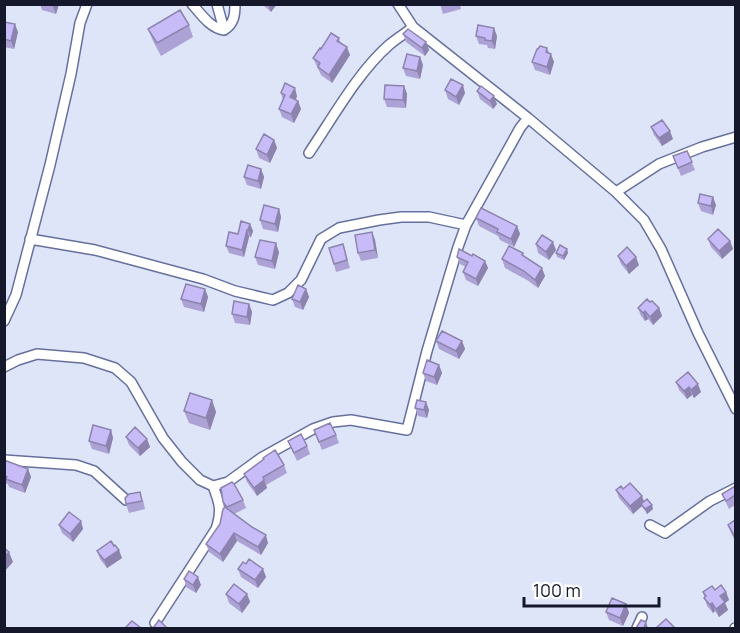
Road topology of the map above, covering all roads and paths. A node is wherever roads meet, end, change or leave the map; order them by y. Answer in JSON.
{"nodes":[{"id":1,"x":87,"y":4,"type":"edge"},
{"id":2,"x":192,"y":4,"type":"edge"},
{"id":3,"x":217,"y":4,"type":"edge"},
{"id":4,"x":235,"y":4,"type":"edge"},
{"id":5,"x":398,"y":4,"type":"edge"},
{"id":6,"x":413,"y":27,"type":"junction"},
{"id":7,"x":224,"y":30,"type":"junction"},
{"id":8,"x":528,"y":118,"type":"junction"},
{"id":9,"x":735,"y":137,"type":"edge"},
{"id":10,"x":309,"y":153,"type":"dead end"},
{"id":11,"x":615,"y":192,"type":"junction"},
{"id":12,"x":466,"y":225,"type":"junction"},
{"id":13,"x":30,"y":239,"type":"junction"},
{"id":14,"x":7,"y":308,"type":"edge"},
{"id":15,"x":4,"y":321,"type":"edge"},
{"id":16,"x":4,"y":367,"type":"edge"},
{"id":17,"x":735,"y":410,"type":"edge"},
{"id":18,"x":4,"y":460,"type":"edge"},
{"id":19,"x":213,"y":486,"type":"junction"},
{"id":20,"x":735,"y":488,"type":"edge"},
{"id":21,"x":126,"y":500,"type":"edge"},
{"id":22,"x":650,"y":525,"type":"dead end"},
{"id":23,"x":642,"y":617,"type":"dead end"},
{"id":24,"x":155,"y":623,"type":"edge"},
{"id":25,"x":637,"y":628,"type":"edge"}],
"edges":[{"from":1,"to":13,"type":"street"},
{"from":2,"to":7,"type":"street"},
{"from":3,"to":7,"type":"street"},
{"from":4,"to":7,"type":"street"},
{"from":5,"to":6,"type":"street"},
{"from":6,"to":8,"type":"street"},
{"from":6,"to":10,"type":"street"},
{"from":8,"to":11,"type":"street"},
{"from":8,"to":12,"type":"street"},
{"from":9,"to":11,"type":"street"},
{"from":11,"to":17,"type":"street"},
{"from":12,"to":13,"type":"street"},
{"from":12,"to":19,"type":"street"},
{"from":13,"to":14,"type":"street"},
{"from":14,"to":15,"type":"street"},
{"from":16,"to":19,"type":"street"},
{"from":18,"to":21,"type":"street"},
{"from":19,"to":24,"type":"street"},
{"from":20,"to":22,"type":"street"},
{"from":23,"to":25,"type":"street"}]}
